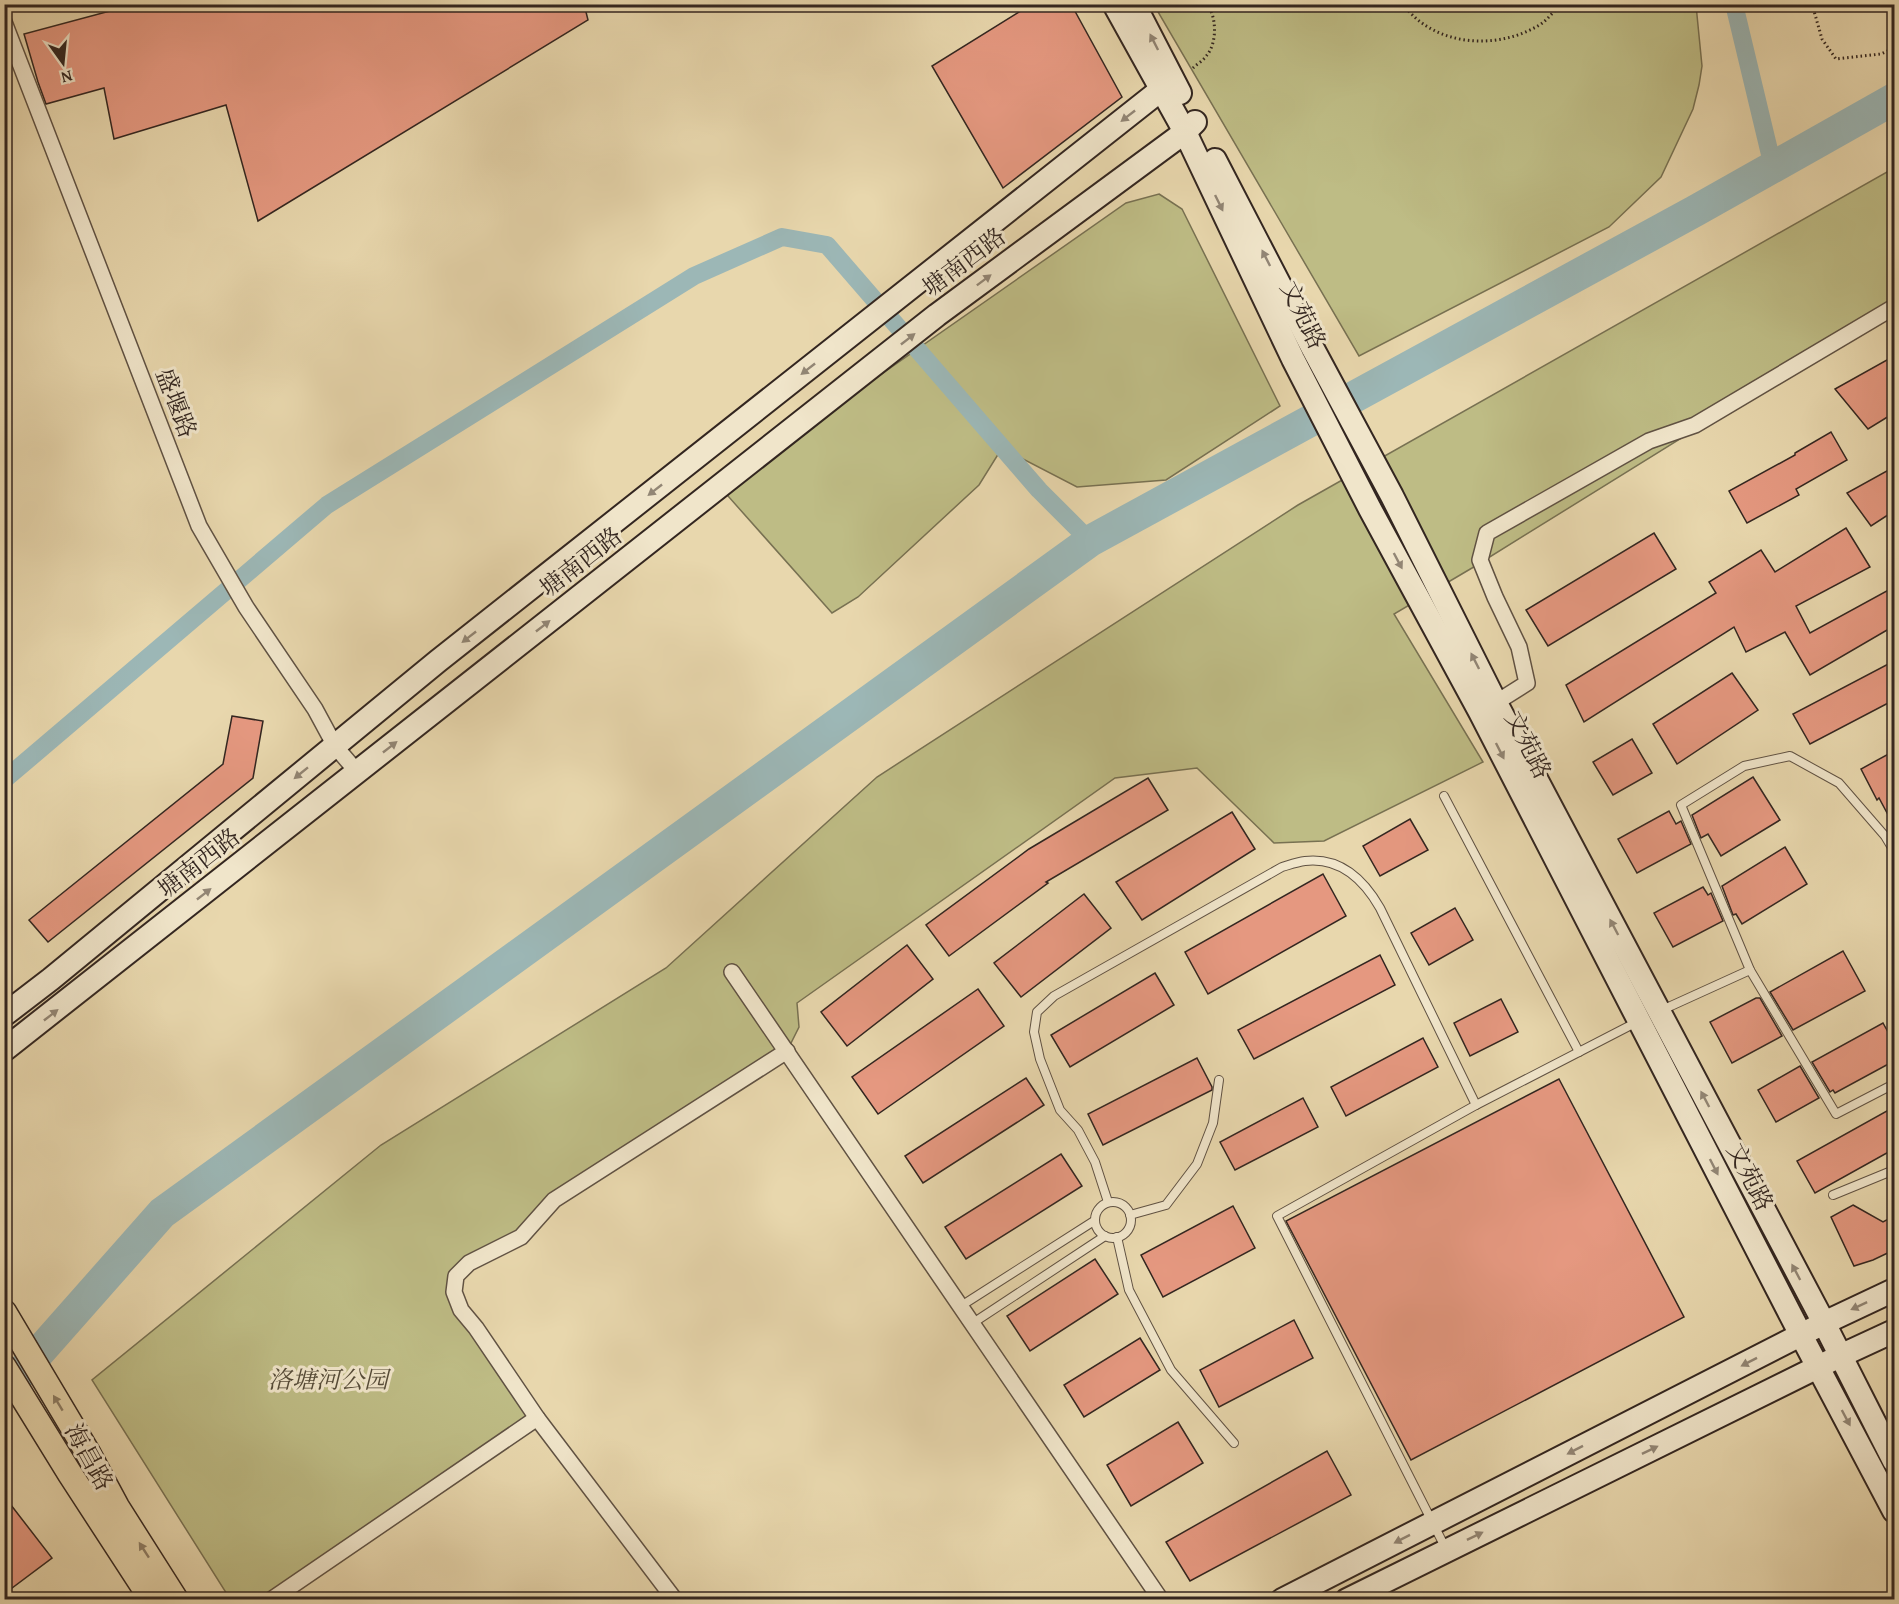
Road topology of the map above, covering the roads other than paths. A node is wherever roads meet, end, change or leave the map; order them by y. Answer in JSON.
{"nodes":[{"id":1,"x":1114,"y":4,"type":"edge"},
{"id":2,"x":1134,"y":4,"type":"edge"},
{"id":3,"x":4,"y":22,"type":"edge"},
{"id":4,"x":1168,"y":85,"type":"junction"},
{"id":5,"x":1190,"y":127,"type":"junction"},
{"id":6,"x":1894,"y":307,"type":"edge"},
{"id":7,"x":1303,"y":353,"type":"junction"},
{"id":8,"x":1488,"y":707,"type":"junction"},
{"id":9,"x":335,"y":746,"type":"junction"},
{"id":10,"x":358,"y":773,"type":"junction"},
{"id":11,"x":1444,"y":796,"type":"dead end"},
{"id":12,"x":1894,"y":851,"type":"edge"},
{"id":13,"x":1750,"y":970,"type":"junction"},
{"id":14,"x":732,"y":972,"type":"dead end"},
{"id":15,"x":4,"y":1015,"type":"edge"},
{"id":16,"x":1649,"y":1016,"type":"junction"},
{"id":17,"x":4,"y":1050,"type":"edge"},
{"id":18,"x":787,"y":1051,"type":"junction"},
{"id":19,"x":1579,"y":1052,"type":"junction"},
{"id":20,"x":1219,"y":1080,"type":"dead end"},
{"id":21,"x":1894,"y":1084,"type":"edge"},
{"id":22,"x":1476,"y":1105,"type":"junction"},
{"id":23,"x":1894,"y":1170,"type":"edge"},
{"id":24,"x":1833,"y":1196,"type":"dead end"},
{"id":25,"x":1107,"y":1202,"type":"junction"},
{"id":26,"x":1130,"y":1215,"type":"junction"},
{"id":27,"x":1094,"y":1221,"type":"junction"},
{"id":28,"x":1105,"y":1236,"type":"junction"},
{"id":29,"x":1117,"y":1237,"type":"junction"},
{"id":30,"x":1894,"y":1290,"type":"edge"},
{"id":31,"x":961,"y":1306,"type":"junction"},
{"id":32,"x":4,"y":1312,"type":"edge"},
{"id":33,"x":973,"y":1323,"type":"junction"},
{"id":34,"x":1824,"y":1323,"type":"junction"},
{"id":35,"x":1894,"y":1331,"type":"edge"},
{"id":36,"x":1801,"y":1335,"type":"junction"},
{"id":37,"x":1840,"y":1356,"type":"junction"},
{"id":38,"x":4,"y":1366,"type":"edge"},
{"id":39,"x":1819,"y":1366,"type":"junction"},
{"id":40,"x":537,"y":1418,"type":"junction"},
{"id":41,"x":1234,"y":1443,"type":"dead end"},
{"id":42,"x":1894,"y":1461,"type":"edge"},
{"id":43,"x":1894,"y":1511,"type":"edge"},
{"id":44,"x":1433,"y":1523,"type":"junction"},
{"id":45,"x":1447,"y":1550,"type":"junction"},
{"id":46,"x":152,"y":1599,"type":"edge"},
{"id":47,"x":176,"y":1599,"type":"edge"},
{"id":48,"x":271,"y":1599,"type":"edge"},
{"id":49,"x":675,"y":1599,"type":"edge"},
{"id":50,"x":1161,"y":1599,"type":"edge"},
{"id":51,"x":1282,"y":1599,"type":"edge"},
{"id":52,"x":1347,"y":1599,"type":"edge"}],
"edges":[{"from":1,"to":4,"type":"main road","name":"文苑路"},
{"from":4,"to":2,"type":"main road","name":"文苑路","one_way":true},
{"from":3,"to":9,"type":"street","name":"盛堰路"},
{"from":4,"to":5,"type":"main road","name":"文苑路"},
{"from":4,"to":9,"type":"main road","name":"塘南西路","one_way":true},
{"from":5,"to":7,"type":"main road","name":"文苑路"},
{"from":10,"to":5,"type":"main road","name":"塘南西路","one_way":true},
{"from":6,"to":8,"type":"street"},
{"from":8,"to":7,"type":"main road","name":"文苑路","one_way":true},
{"from":7,"to":8,"type":"main road","name":"文苑路","one_way":true},
{"from":8,"to":16,"type":"main road","name":"文苑路"},
{"from":9,"to":10,"type":"street","name":"盛堰路"},
{"from":9,"to":15,"type":"main road","name":"塘南西路","one_way":true},
{"from":17,"to":10,"type":"main road","name":"塘南西路","one_way":true},
{"from":11,"to":19,"type":"lane"},
{"from":12,"to":13,"type":"lane"},
{"from":13,"to":16,"type":"lane"},
{"from":13,"to":21,"type":"lane"},
{"from":14,"to":18,"type":"street"},
{"from":16,"to":19,"type":"lane"},
{"from":34,"to":16,"type":"main road","name":"文苑路","one_way":true},
{"from":16,"to":36,"type":"main road","name":"文苑路","one_way":true},
{"from":18,"to":31,"type":"street"},
{"from":18,"to":40,"type":"street"},
{"from":19,"to":22,"type":"lane"},
{"from":20,"to":26,"type":"lane"},
{"from":22,"to":25,"type":"lane"},
{"from":22,"to":44,"type":"lane"},
{"from":23,"to":24,"type":"lane"},
{"from":25,"to":26,"type":"lane"},
{"from":25,"to":27,"type":"lane"},
{"from":26,"to":29,"type":"lane"},
{"from":27,"to":28,"type":"lane"},
{"from":27,"to":31,"type":"lane"},
{"from":28,"to":29,"type":"lane"},
{"from":28,"to":33,"type":"lane"},
{"from":29,"to":41,"type":"lane"},
{"from":30,"to":34,"type":"main road","one_way":true},
{"from":31,"to":33,"type":"street"},
{"from":47,"to":32,"type":"main road","name":"海昌路","one_way":true},
{"from":33,"to":50,"type":"street"},
{"from":34,"to":36,"type":"main road"},
{"from":34,"to":37,"type":"main road","name":"文苑路"},
{"from":35,"to":37,"type":"main road"},
{"from":36,"to":39,"type":"main road","name":"文苑路"},
{"from":36,"to":44,"type":"main road","one_way":true},
{"from":37,"to":39,"type":"main road"},
{"from":37,"to":42,"type":"main road","name":"文苑路"},
{"from":38,"to":46,"type":"main road","name":"海昌路"},
{"from":39,"to":43,"type":"main road","name":"文苑路","one_way":true},
{"from":45,"to":39,"type":"main road","one_way":true},
{"from":40,"to":48,"type":"street"},
{"from":40,"to":49,"type":"street"},
{"from":44,"to":45,"type":"lane"},
{"from":44,"to":51,"type":"main road","one_way":true},
{"from":45,"to":52,"type":"main road"}]}
